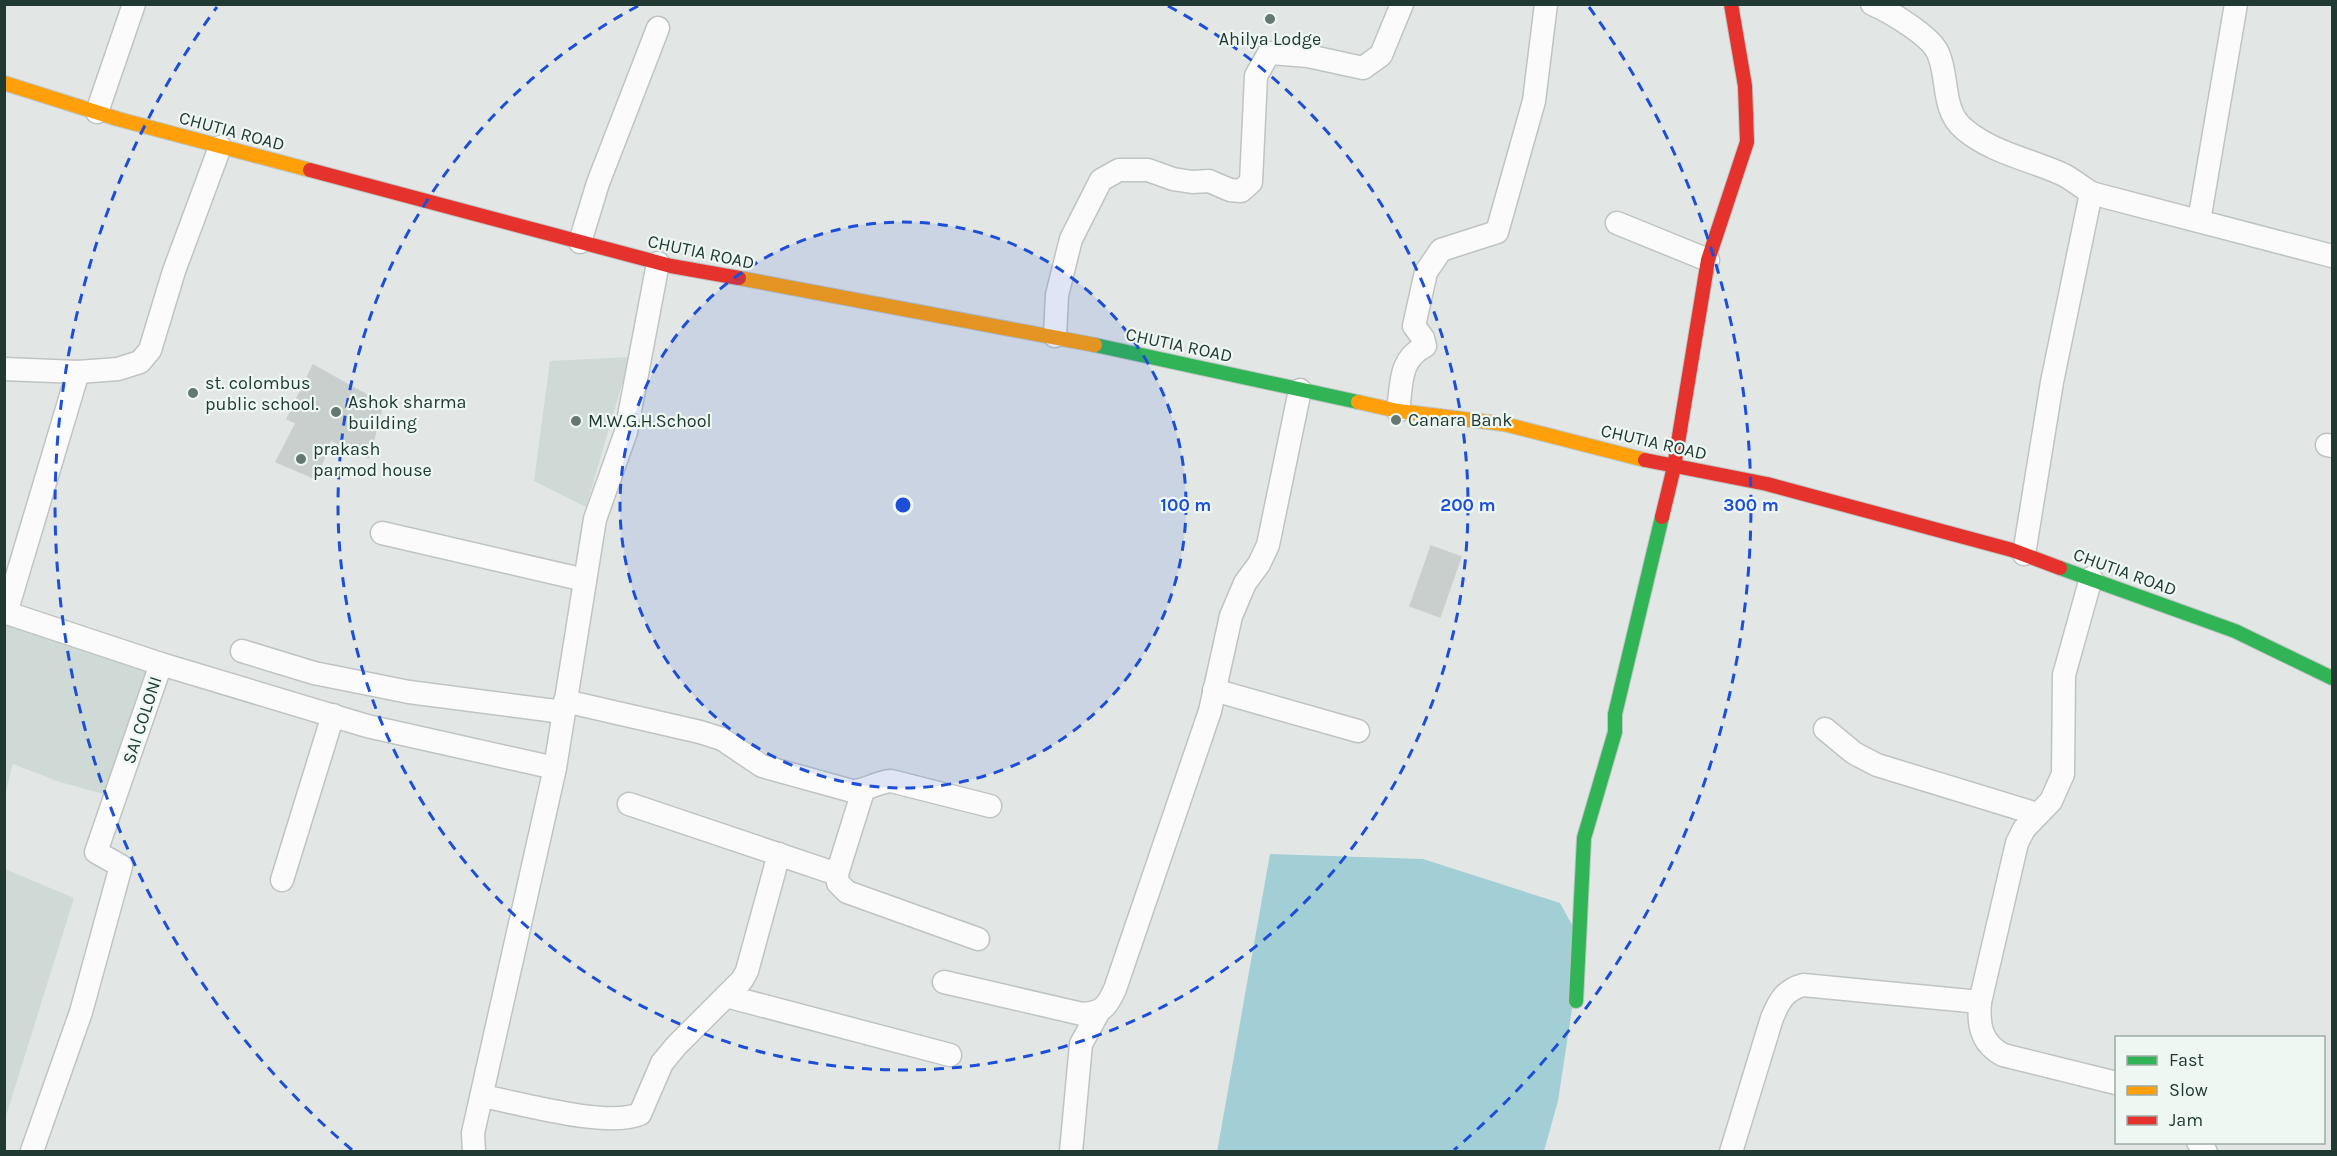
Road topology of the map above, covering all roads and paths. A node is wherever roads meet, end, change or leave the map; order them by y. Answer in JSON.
{"nodes":[{"id":1,"x":135,"y":4,"type":"edge"},
{"id":2,"x":1402,"y":4,"type":"edge"},
{"id":3,"x":1546,"y":4,"type":"edge"},
{"id":4,"x":1731,"y":4,"type":"edge"},
{"id":5,"x":1872,"y":4,"type":"edge"},
{"id":6,"x":2236,"y":4,"type":"edge"},
{"id":7,"x":658,"y":28,"type":"dead end"},
{"id":8,"x":4,"y":83,"type":"edge"},
{"id":9,"x":97,"y":112,"type":"junction"},
{"id":10,"x":220,"y":147,"type":"junction"},
{"id":11,"x":2091,"y":193,"type":"junction"},
{"id":12,"x":2199,"y":221,"type":"junction"},
{"id":13,"x":1617,"y":223,"type":"dead end"},
{"id":14,"x":580,"y":242,"type":"junction"},
{"id":15,"x":2332,"y":256,"type":"edge"},
{"id":16,"x":1708,"y":260,"type":"junction"},
{"id":17,"x":658,"y":263,"type":"junction"},
{"id":18,"x":1055,"y":336,"type":"junction"},
{"id":19,"x":4,"y":369,"type":"edge"},
{"id":20,"x":78,"y":372,"type":"junction"},
{"id":21,"x":1300,"y":390,"type":"junction"},
{"id":22,"x":1398,"y":411,"type":"junction"},
{"id":23,"x":1674,"y":467,"type":"junction"},
{"id":24,"x":382,"y":532,"type":"dead end"},
{"id":25,"x":2024,"y":554,"type":"junction"},
{"id":26,"x":2091,"y":578,"type":"junction"},
{"id":27,"x":585,"y":580,"type":"junction"},
{"id":28,"x":5,"y":612,"type":"edge"},
{"id":29,"x":242,"y":651,"type":"dead end"},
{"id":30,"x":161,"y":664,"type":"junction"},
{"id":31,"x":2332,"y":678,"type":"edge"},
{"id":32,"x":1214,"y":690,"type":"junction"},
{"id":33,"x":564,"y":706,"type":"junction"},
{"id":34,"x":333,"y":715,"type":"junction"},
{"id":35,"x":1825,"y":729,"type":"dead end"},
{"id":36,"x":1358,"y":731,"type":"dead end"},
{"id":37,"x":555,"y":768,"type":"junction"},
{"id":38,"x":863,"y":791,"type":"junction"},
{"id":39,"x":629,"y":804,"type":"dead end"},
{"id":40,"x":990,"y":806,"type":"dead end"},
{"id":41,"x":2037,"y":814,"type":"junction"},
{"id":42,"x":779,"y":854,"type":"junction"},
{"id":43,"x":837,"y":874,"type":"junction"},
{"id":44,"x":282,"y":880,"type":"dead end"},
{"id":45,"x":978,"y":939,"type":"dead end"},
{"id":46,"x":944,"y":982,"type":"dead end"},
{"id":47,"x":726,"y":996,"type":"junction"},
{"id":48,"x":1576,"y":1001,"type":"dead end"},
{"id":49,"x":1980,"y":1002,"type":"junction"},
{"id":50,"x":1098,"y":1013,"type":"junction"},
{"id":51,"x":950,"y":1055,"type":"dead end"},
{"id":52,"x":2115,"y":1083,"type":"edge"},
{"id":53,"x":482,"y":1096,"type":"junction"},
{"id":54,"x":32,"y":1151,"type":"edge"},
{"id":55,"x":474,"y":1152,"type":"edge"},
{"id":56,"x":1071,"y":1152,"type":"edge"},
{"id":57,"x":1731,"y":1152,"type":"edge"}],
"edges":[{"from":1,"to":9,"type":"street"},
{"from":2,"to":18,"type":"street"},
{"from":3,"to":22,"type":"street"},
{"from":4,"to":16,"type":"street"},
{"from":5,"to":11,"type":"street"},
{"from":6,"to":12,"type":"street"},
{"from":7,"to":14,"type":"street"},
{"from":8,"to":9,"type":"street","name":"CHUTIA ROAD"},
{"from":9,"to":10,"type":"street","name":"CHUTIA ROAD"},
{"from":10,"to":14,"type":"street","name":"CHUTIA ROAD"},
{"from":10,"to":20,"type":"street"},
{"from":11,"to":12,"type":"street"},
{"from":11,"to":25,"type":"street"},
{"from":12,"to":15,"type":"street"},
{"from":13,"to":16,"type":"street"},
{"from":14,"to":17,"type":"street","name":"CHUTIA ROAD"},
{"from":16,"to":23,"type":"street"},
{"from":17,"to":18,"type":"street","name":"CHUTIA ROAD"},
{"from":17,"to":27,"type":"street"},
{"from":18,"to":21,"type":"street","name":"CHUTIA ROAD"},
{"from":19,"to":20,"type":"street"},
{"from":20,"to":28,"type":"street"},
{"from":21,"to":22,"type":"street","name":"CHUTIA ROAD"},
{"from":21,"to":32,"type":"street"},
{"from":22,"to":23,"type":"street","name":"CHUTIA ROAD"},
{"from":23,"to":25,"type":"street","name":"CHUTIA ROAD"},
{"from":23,"to":48,"type":"street"},
{"from":24,"to":27,"type":"street"},
{"from":25,"to":26,"type":"street","name":"CHUTIA ROAD"},
{"from":26,"to":31,"type":"street","name":"CHUTIA ROAD"},
{"from":26,"to":41,"type":"street"},
{"from":27,"to":33,"type":"street"},
{"from":28,"to":30,"type":"street"},
{"from":29,"to":33,"type":"street"},
{"from":30,"to":34,"type":"street","name":"SAI COLONI"},
{"from":30,"to":54,"type":"street","name":"SAI COLONI"},
{"from":32,"to":36,"type":"street"},
{"from":32,"to":50,"type":"street"},
{"from":33,"to":37,"type":"street"},
{"from":33,"to":38,"type":"street"},
{"from":34,"to":37,"type":"street","name":"SAI COLONI"},
{"from":34,"to":44,"type":"street"},
{"from":35,"to":41,"type":"street"},
{"from":37,"to":53,"type":"street"},
{"from":38,"to":40,"type":"street"},
{"from":38,"to":43,"type":"street"},
{"from":39,"to":42,"type":"street"},
{"from":41,"to":49,"type":"street"},
{"from":42,"to":43,"type":"street"},
{"from":42,"to":47,"type":"street"},
{"from":43,"to":45,"type":"street"},
{"from":46,"to":50,"type":"street"},
{"from":47,"to":51,"type":"street"},
{"from":47,"to":53,"type":"street"},
{"from":49,"to":52,"type":"street"},
{"from":49,"to":57,"type":"street"},
{"from":50,"to":56,"type":"street"},
{"from":53,"to":55,"type":"street"}]}
